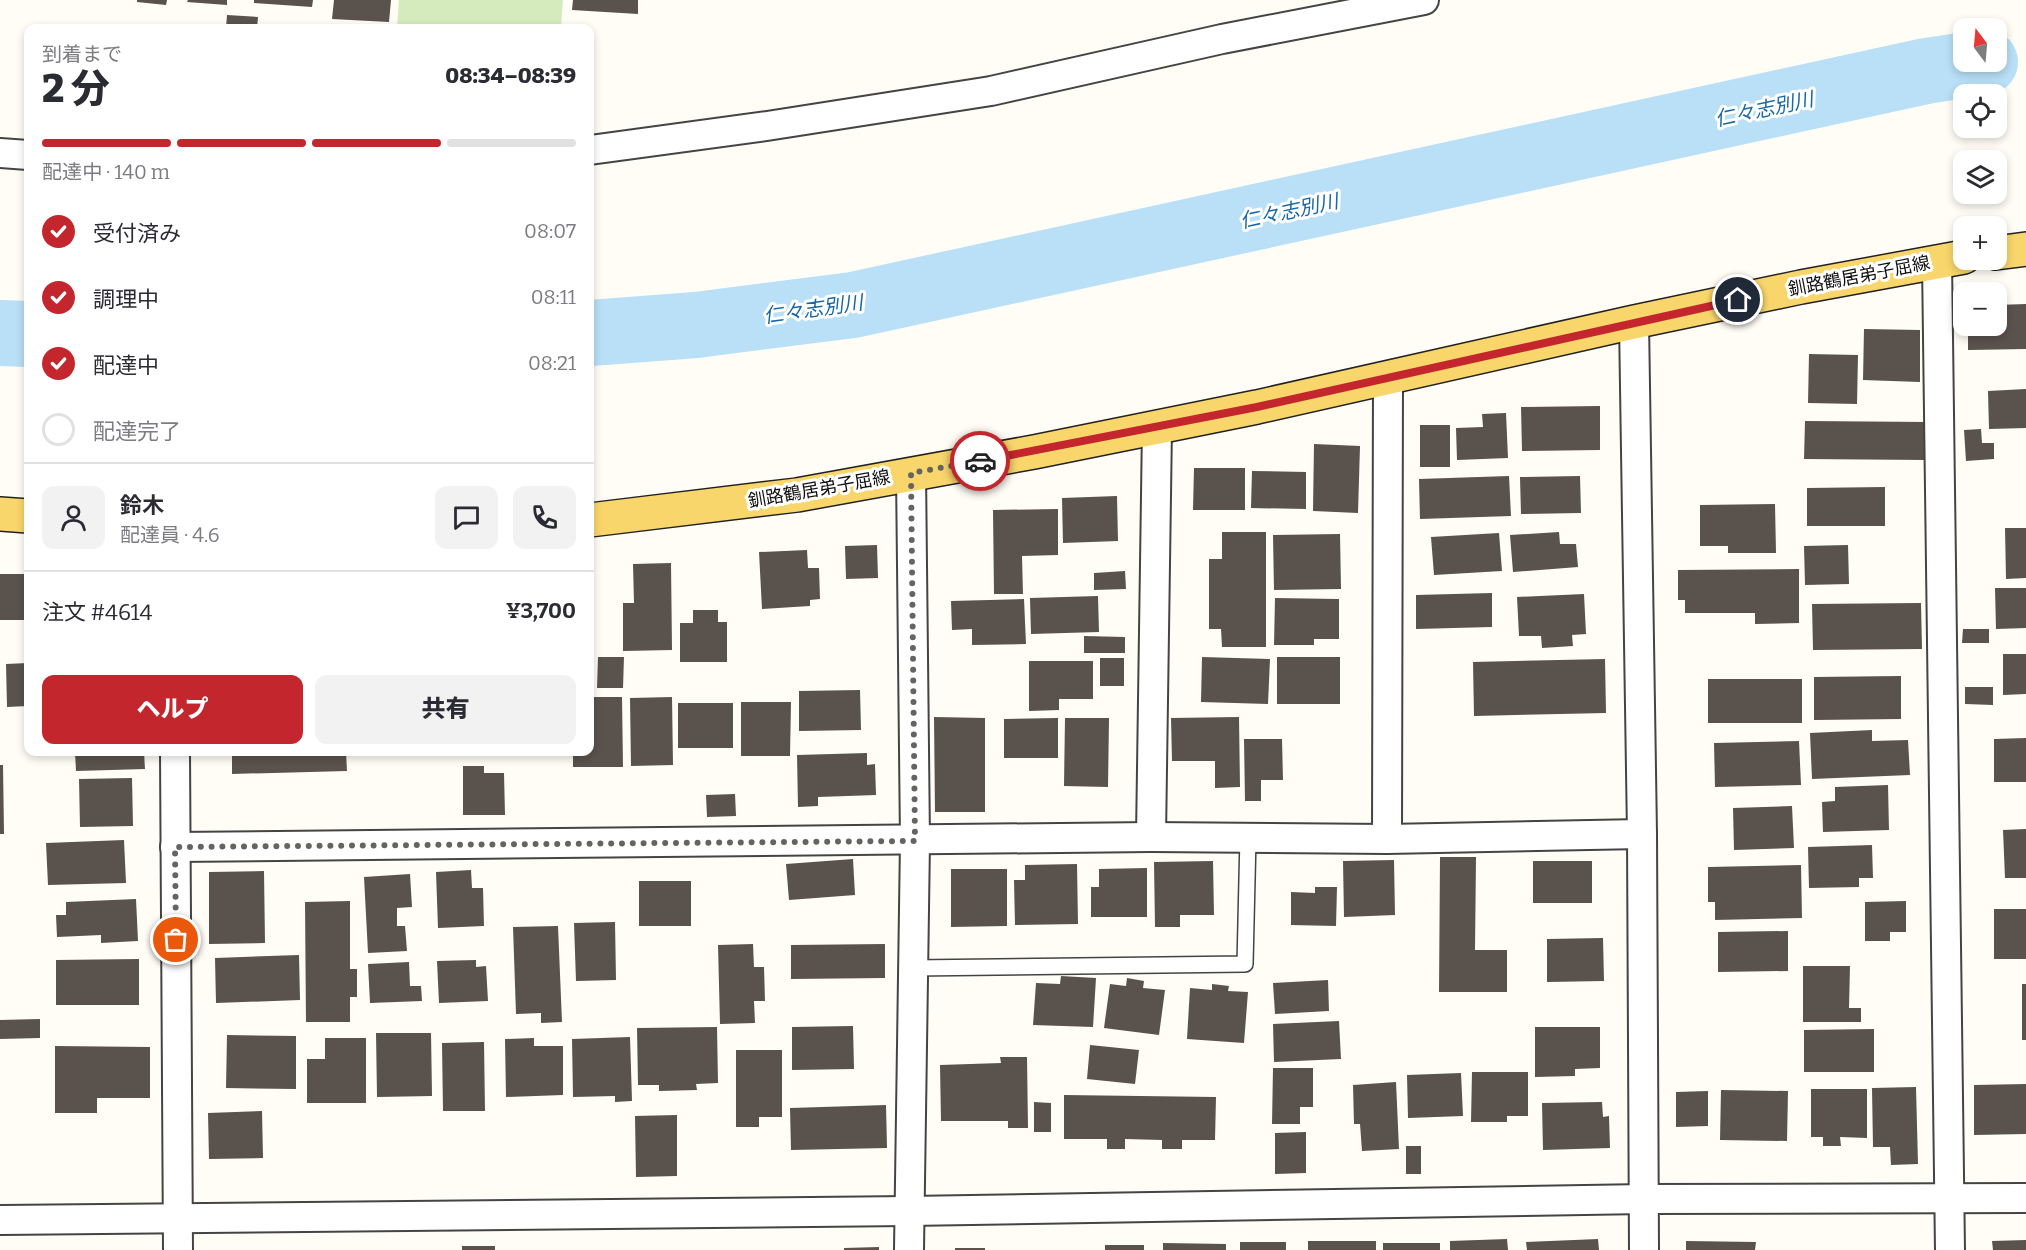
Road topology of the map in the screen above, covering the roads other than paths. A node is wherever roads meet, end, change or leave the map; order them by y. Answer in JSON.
{"nodes":[{"id":1,"x":1424,"y":0,"type":"edge"},
{"id":2,"x":594,"y":149,"type":"edge"},
{"id":3,"x":0,"y":153,"type":"edge"},
{"id":4,"x":24,"y":155,"type":"edge"},
{"id":5,"x":2026,"y":249,"type":"edge"},
{"id":6,"x":2007,"y":252,"type":"edge"},
{"id":7,"x":1950,"y":259,"type":"edge"},
{"id":8,"x":1634,"y":322,"type":"junction"},
{"id":9,"x":1388,"y":377,"type":"junction"},
{"id":10,"x":1157,"y":427,"type":"junction"},
{"id":11,"x":911,"y":473,"type":"junction"},
{"id":12,"x":0,"y":514,"type":"edge"},
{"id":13,"x":24,"y":516,"type":"edge"},
{"id":14,"x":594,"y":520,"type":"edge"},
{"id":15,"x":175,"y":756,"type":"edge"},
{"id":16,"x":1642,"y":834,"type":"junction"},
{"id":17,"x":1151,"y":837,"type":"junction"},
{"id":18,"x":1248,"y":837,"type":"junction"},
{"id":19,"x":1388,"y":839,"type":"junction"},
{"id":20,"x":915,"y":841,"type":"junction"},
{"id":21,"x":175,"y":847,"type":"junction"},
{"id":22,"x":913,"y":968,"type":"junction"},
{"id":23,"x":1949,"y":1198,"type":"junction"},
{"id":24,"x":2026,"y":1198,"type":"edge"},
{"id":25,"x":1645,"y":1199,"type":"junction"},
{"id":26,"x":909,"y":1211,"type":"junction"},
{"id":27,"x":177,"y":1218,"type":"junction"},
{"id":28,"x":0,"y":1220,"type":"edge"},
{"id":29,"x":177,"y":1250,"type":"edge"},
{"id":30,"x":909,"y":1250,"type":"edge"},
{"id":31,"x":1644,"y":1250,"type":"edge"},
{"id":32,"x":1950,"y":1250,"type":"edge"}],
"edges":[{"from":1,"to":2,"type":"street"},
{"from":3,"to":4,"type":"street"},
{"from":5,"to":6,"type":"main road"},
{"from":7,"to":8,"type":"main road","name":"釧路鶴居弟子屈線"},
{"from":7,"to":23,"type":"street"},
{"from":8,"to":9,"type":"main road","name":"釧路鶴居弟子屈線"},
{"from":8,"to":16,"type":"street"},
{"from":9,"to":10,"type":"main road","name":"釧路鶴居弟子屈線"},
{"from":9,"to":19,"type":"street"},
{"from":10,"to":11,"type":"main road","name":"釧路鶴居弟子屈線"},
{"from":10,"to":17,"type":"street"},
{"from":11,"to":14,"type":"main road","name":"釧路鶴居弟子屈線"},
{"from":11,"to":20,"type":"street"},
{"from":12,"to":13,"type":"main road"},
{"from":15,"to":21,"type":"street"},
{"from":16,"to":19,"type":"street"},
{"from":16,"to":25,"type":"street"},
{"from":17,"to":18,"type":"street"},
{"from":17,"to":20,"type":"street"},
{"from":18,"to":19,"type":"street"},
{"from":18,"to":22,"type":"lane"},
{"from":20,"to":21,"type":"street"},
{"from":20,"to":22,"type":"street"},
{"from":21,"to":27,"type":"street"},
{"from":22,"to":26,"type":"street"},
{"from":23,"to":24,"type":"street"},
{"from":23,"to":25,"type":"street"},
{"from":23,"to":32,"type":"street"},
{"from":25,"to":26,"type":"street"},
{"from":25,"to":31,"type":"street"},
{"from":26,"to":27,"type":"street"},
{"from":26,"to":30,"type":"street"},
{"from":27,"to":28,"type":"street"},
{"from":27,"to":29,"type":"street"}]}
